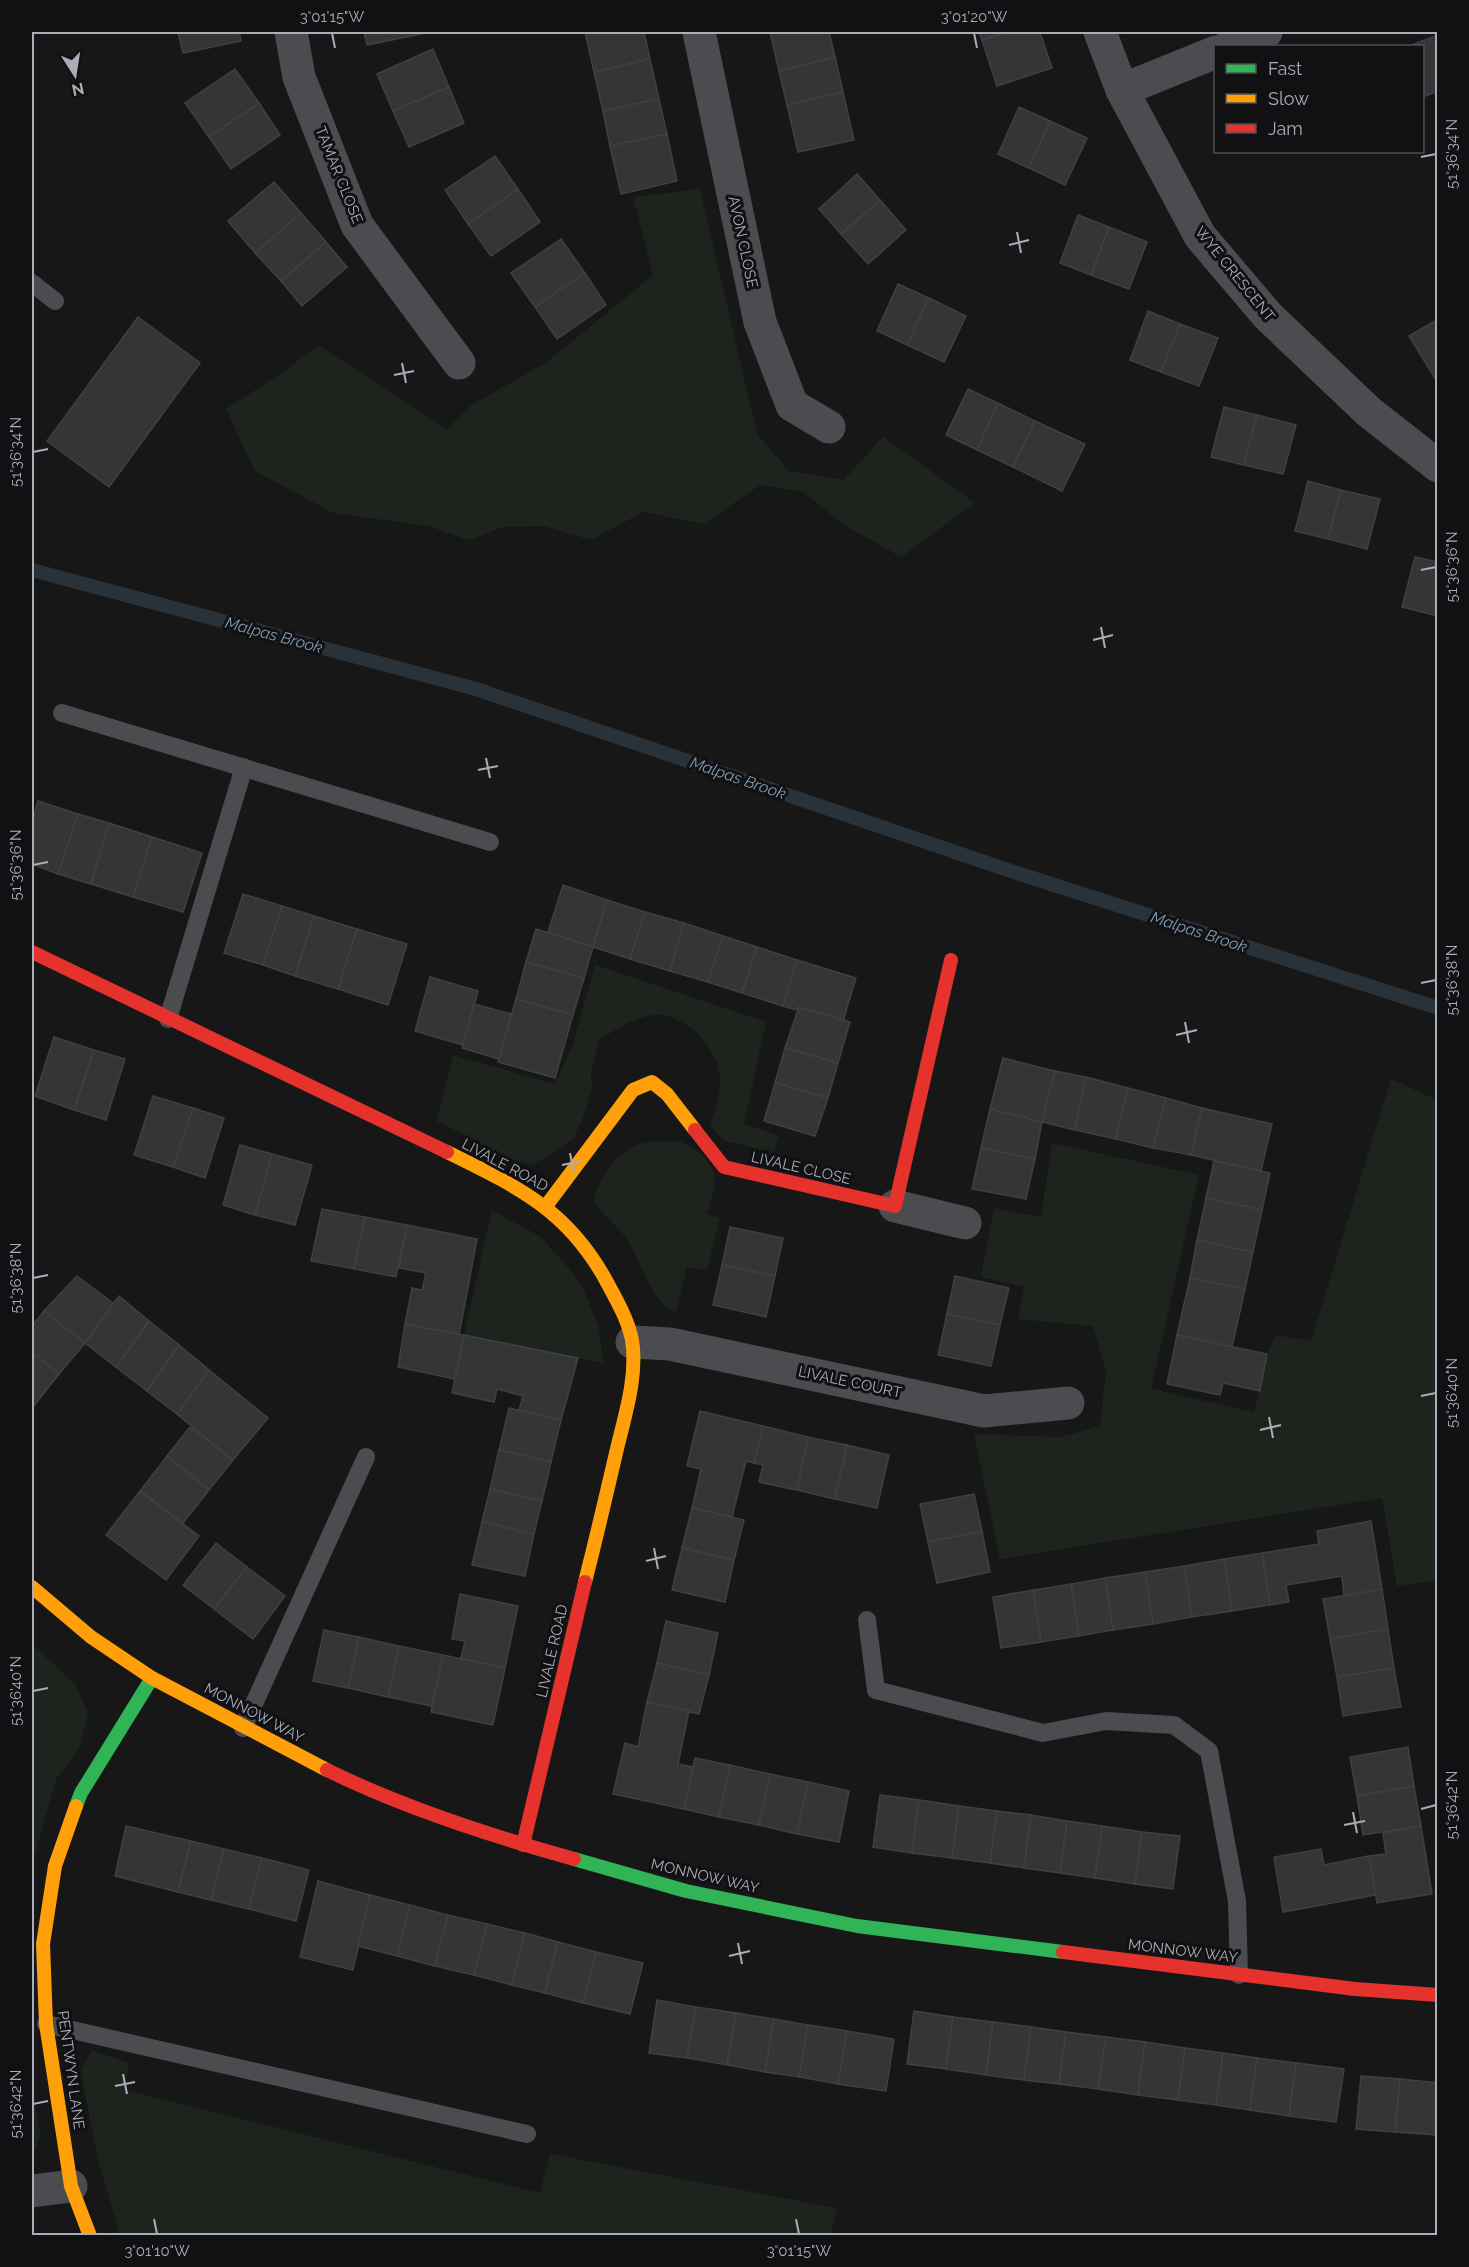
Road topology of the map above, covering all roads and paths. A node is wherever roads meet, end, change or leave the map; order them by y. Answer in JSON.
{"nodes":[{"id":1,"x":291,"y":32,"type":"edge"},
{"id":2,"x":699,"y":32,"type":"edge"},
{"id":3,"x":1100,"y":32,"type":"edge"},
{"id":4,"x":1266,"y":32,"type":"edge"},
{"id":5,"x":1232,"y":45,"type":"edge"},
{"id":6,"x":1214,"y":52,"type":"edge"},
{"id":7,"x":1122,"y":90,"type":"junction"},
{"id":8,"x":32,"y":283,"type":"edge"},
{"id":9,"x":55,"y":301,"type":"dead end"},
{"id":10,"x":459,"y":363,"type":"dead end"},
{"id":11,"x":829,"y":427,"type":"dead end"},
{"id":12,"x":1437,"y":466,"type":"edge"},
{"id":13,"x":62,"y":713,"type":"dead end"},
{"id":14,"x":244,"y":767,"type":"junction"},
{"id":15,"x":489,"y":842,"type":"dead end"},
{"id":16,"x":33,"y":957,"type":"edge"},
{"id":17,"x":951,"y":960,"type":"dead end"},
{"id":18,"x":168,"y":1019,"type":"junction"},
{"id":19,"x":546,"y":1206,"type":"junction"},
{"id":20,"x":896,"y":1206,"type":"junction"},
{"id":21,"x":965,"y":1223,"type":"dead end"},
{"id":22,"x":632,"y":1342,"type":"junction"},
{"id":23,"x":1068,"y":1403,"type":"dead end"},
{"id":24,"x":366,"y":1457,"type":"dead end"},
{"id":25,"x":32,"y":1587,"type":"edge"},
{"id":26,"x":867,"y":1620,"type":"dead end"},
{"id":27,"x":152,"y":1678,"type":"junction"},
{"id":28,"x":243,"y":1728,"type":"junction"},
{"id":29,"x":523,"y":1845,"type":"junction"},
{"id":30,"x":38,"y":1945,"type":"edge"},
{"id":31,"x":1239,"y":1975,"type":"junction"},
{"id":32,"x":1437,"y":1995,"type":"edge"},
{"id":33,"x":46,"y":2024,"type":"junction"},
{"id":34,"x":527,"y":2134,"type":"dead end"},
{"id":35,"x":71,"y":2186,"type":"junction"},
{"id":36,"x":32,"y":2191,"type":"edge"},
{"id":37,"x":90,"y":2235,"type":"edge"}],
"edges":[{"from":1,"to":10,"type":"street","name":"TAMAR CLOSE"},
{"from":2,"to":11,"type":"street","name":"AVON CLOSE"},
{"from":3,"to":7,"type":"street","name":"WYE CRESCENT"},
{"from":4,"to":5,"type":"street"},
{"from":6,"to":7,"type":"street"},
{"from":7,"to":12,"type":"street","name":"WYE CRESCENT"},
{"from":8,"to":9,"type":"lane"},
{"from":13,"to":14,"type":"lane"},
{"from":14,"to":15,"type":"lane"},
{"from":14,"to":18,"type":"lane"},
{"from":16,"to":18,"type":"street","name":"LIVALE ROAD"},
{"from":17,"to":20,"type":"street"},
{"from":18,"to":19,"type":"street","name":"LIVALE ROAD"},
{"from":19,"to":20,"type":"street","name":"LIVALE CLOSE"},
{"from":19,"to":22,"type":"street","name":"LIVALE ROAD"},
{"from":20,"to":21,"type":"street"},
{"from":22,"to":23,"type":"street","name":"LIVALE COURT"},
{"from":22,"to":29,"type":"street","name":"LIVALE ROAD"},
{"from":24,"to":28,"type":"lane"},
{"from":25,"to":27,"type":"street","name":"MONNOW WAY"},
{"from":26,"to":31,"type":"lane"},
{"from":27,"to":28,"type":"street","name":"MONNOW WAY"},
{"from":27,"to":30,"type":"street","name":"PENTWYN LANE"},
{"from":28,"to":29,"type":"street","name":"MONNOW WAY"},
{"from":29,"to":31,"type":"street","name":"MONNOW WAY"},
{"from":30,"to":33,"type":"street","name":"PENTWYN LANE"},
{"from":31,"to":32,"type":"street","name":"MONNOW WAY"},
{"from":33,"to":34,"type":"lane"},
{"from":33,"to":35,"type":"street","name":"PENTWYN LANE"},
{"from":35,"to":36,"type":"street"},
{"from":35,"to":37,"type":"street","name":"PENTWYN LANE"}]}
